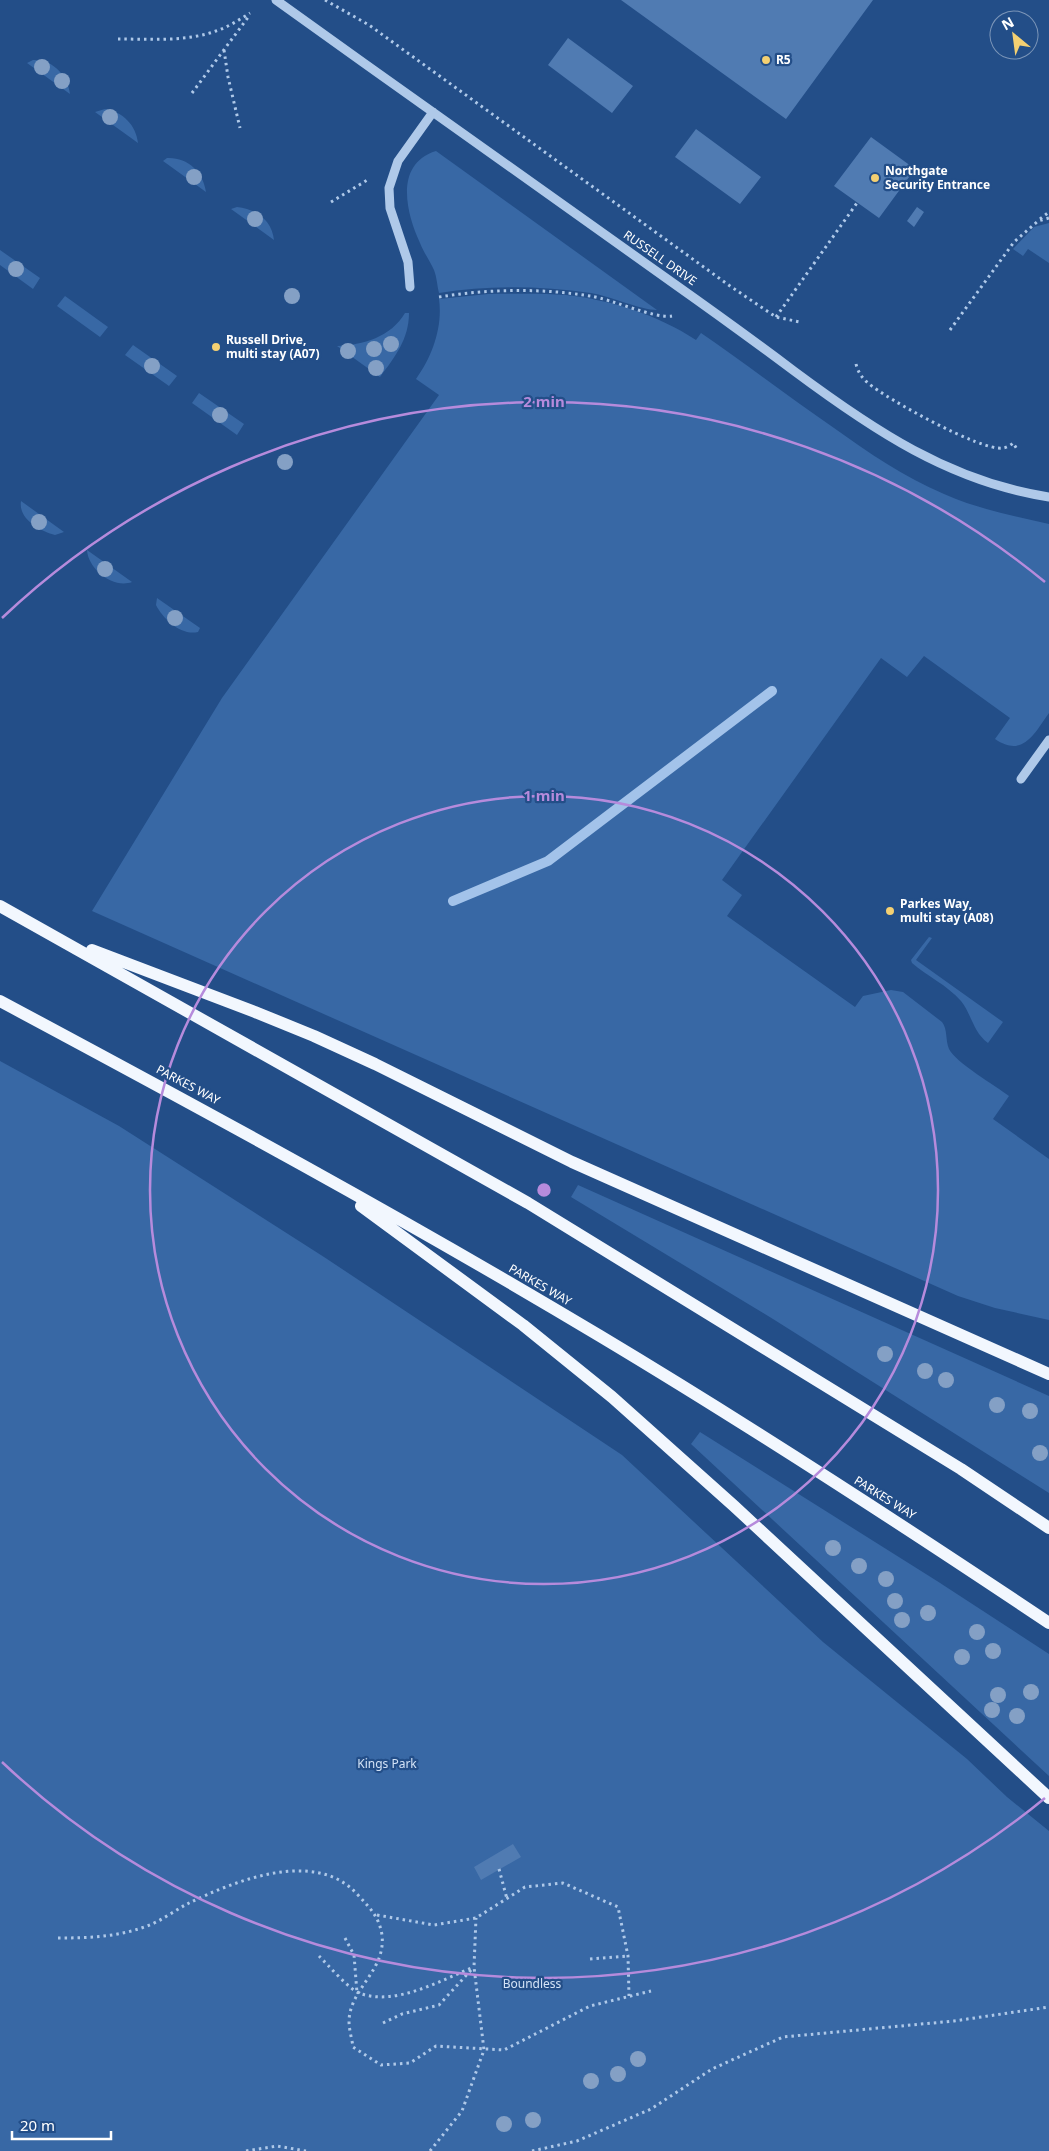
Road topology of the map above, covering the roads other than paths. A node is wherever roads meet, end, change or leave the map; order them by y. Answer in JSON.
{"nodes":[{"id":1,"x":276,"y":0,"type":"edge"},
{"id":2,"x":433,"y":112,"type":"junction"},
{"id":3,"x":410,"y":287,"type":"dead end"},
{"id":4,"x":1049,"y":497,"type":"edge"},
{"id":5,"x":1049,"y":740,"type":"edge"},
{"id":6,"x":1021,"y":779,"type":"dead end"},
{"id":7,"x":0,"y":906,"type":"edge"},
{"id":8,"x":54,"y":936,"type":"junction"},
{"id":9,"x":0,"y":1001,"type":"edge"},
{"id":10,"x":308,"y":1168,"type":"junction"},
{"id":11,"x":1049,"y":1374,"type":"edge"},
{"id":12,"x":1049,"y":1528,"type":"edge"},
{"id":13,"x":1049,"y":1623,"type":"edge"},
{"id":14,"x":1049,"y":1798,"type":"edge"}],
"edges":[{"from":1,"to":2,"type":"street","name":"RUSSELL DRIVE"},
{"from":2,"to":3,"type":"street"},
{"from":2,"to":4,"type":"street","name":"RUSSELL DRIVE"},
{"from":5,"to":6,"type":"street"},
{"from":7,"to":8,"type":"main road"},
{"from":8,"to":11,"type":"main road"},
{"from":8,"to":12,"type":"main road"},
{"from":9,"to":10,"type":"main road","name":"PARKES WAY"},
{"from":10,"to":13,"type":"main road","name":"PARKES WAY"},
{"from":10,"to":14,"type":"main road"}]}
